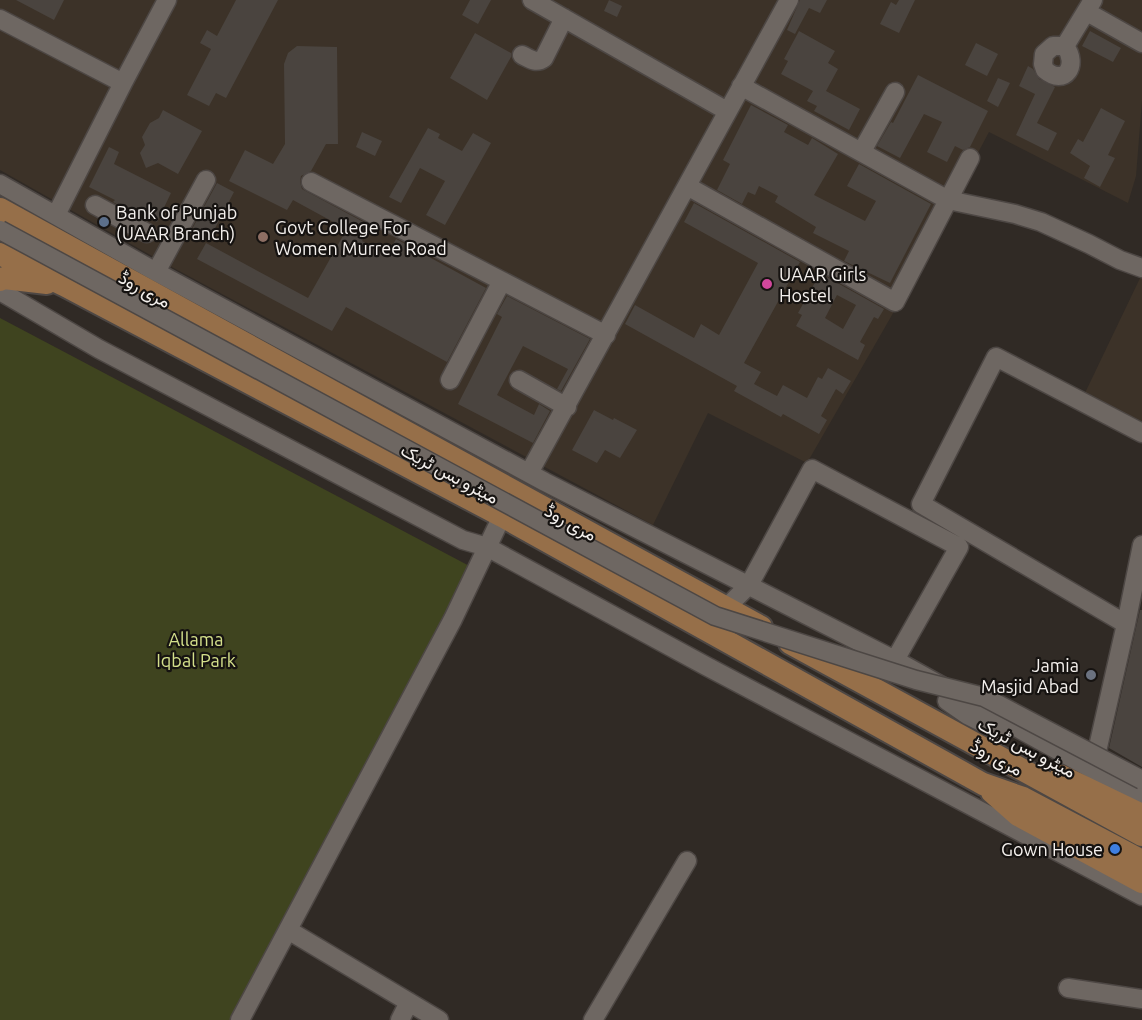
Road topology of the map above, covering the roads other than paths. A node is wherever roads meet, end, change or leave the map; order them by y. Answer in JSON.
{"nodes":[{"id":1,"x":167,"y":0,"type":"edge"},
{"id":2,"x":532,"y":0,"type":"edge"},
{"id":3,"x":789,"y":0,"type":"edge"},
{"id":4,"x":1090,"y":6,"type":"edge"},
{"id":5,"x":564,"y":18,"type":"junction"},
{"id":6,"x":0,"y":19,"type":"edge"},
{"id":7,"x":1142,"y":43,"type":"edge"},
{"id":8,"x":1065,"y":46,"type":"dead end"},
{"id":9,"x":522,"y":55,"type":"dead end"},
{"id":10,"x":123,"y":83,"type":"junction"},
{"id":11,"x":741,"y":86,"type":"junction"},
{"id":12,"x":895,"y":92,"type":"dead end"},
{"id":13,"x":727,"y":111,"type":"junction"},
{"id":14,"x":862,"y":151,"type":"junction"},
{"id":15,"x":970,"y":158,"type":"dead end"},
{"id":16,"x":206,"y":180,"type":"dead end"},
{"id":17,"x":310,"y":182,"type":"dead end"},
{"id":18,"x":0,"y":184,"type":"edge"},
{"id":19,"x":687,"y":186,"type":"junction"},
{"id":20,"x":950,"y":201,"type":"junction"},
{"id":21,"x":95,"y":205,"type":"dead end"},
{"id":22,"x":0,"y":209,"type":"edge"},
{"id":23,"x":56,"y":215,"type":"junction"},
{"id":24,"x":0,"y":230,"type":"edge"},
{"id":25,"x":102,"y":253,"type":"junction"},
{"id":26,"x":0,"y":254,"type":"edge"},
{"id":27,"x":125,"y":254,"type":"junction"},
{"id":28,"x":1142,"y":268,"type":"edge"},
{"id":29,"x":156,"y":272,"type":"junction"},
{"id":30,"x":0,"y":280,"type":"edge"},
{"id":31,"x":502,"y":281,"type":"junction"},
{"id":32,"x":64,"y":285,"type":"junction"},
{"id":33,"x":0,"y":291,"type":"edge"},
{"id":34,"x":606,"y":335,"type":"junction"},
{"id":35,"x":450,"y":380,"type":"dead end"},
{"id":36,"x":519,"y":380,"type":"dead end"},
{"id":37,"x":567,"y":407,"type":"junction"},
{"id":38,"x":1142,"y":434,"type":"edge"},
{"id":39,"x":529,"y":473,"type":"junction"},
{"id":40,"x":502,"y":516,"type":"junction"},
{"id":41,"x":1142,"y":545,"type":"edge"},
{"id":42,"x":488,"y":547,"type":"junction"},
{"id":43,"x":749,"y":585,"type":"junction"},
{"id":44,"x":726,"y":608,"type":"junction"},
{"id":45,"x":1126,"y":624,"type":"junction"},
{"id":46,"x":895,"y":660,"type":"junction"},
{"id":47,"x":916,"y":680,"type":"junction"},
{"id":48,"x":989,"y":753,"type":"junction"},
{"id":49,"x":1093,"y":770,"type":"junction"},
{"id":50,"x":1142,"y":780,"type":"edge"},
{"id":51,"x":983,"y":784,"type":"junction"},
{"id":52,"x":1142,"y":797,"type":"edge"},
{"id":53,"x":1142,"y":808,"type":"edge"},
{"id":54,"x":1142,"y":815,"type":"edge"},
{"id":55,"x":1142,"y":835,"type":"edge"},
{"id":56,"x":687,"y":861,"type":"dead end"},
{"id":57,"x":1142,"y":861,"type":"edge"},
{"id":58,"x":1142,"y":882,"type":"edge"},
{"id":59,"x":1142,"y":896,"type":"edge"},
{"id":60,"x":288,"y":930,"type":"junction"},
{"id":61,"x":1068,"y":988,"type":"dead end"},
{"id":62,"x":1142,"y":999,"type":"edge"},
{"id":63,"x":409,"y":1002,"type":"junction"},
{"id":64,"x":240,"y":1020,"type":"edge"},
{"id":65,"x":400,"y":1020,"type":"edge"},
{"id":66,"x":439,"y":1020,"type":"edge"},
{"id":67,"x":593,"y":1020,"type":"edge"}],
"edges":[{"from":1,"to":10,"type":"street"},
{"from":2,"to":5,"type":"street"},
{"from":3,"to":11,"type":"street"},
{"from":4,"to":7,"type":"street"},
{"from":4,"to":8,"type":"street"},
{"from":5,"to":9,"type":"street"},
{"from":5,"to":13,"type":"street"},
{"from":6,"to":10,"type":"street"},
{"from":10,"to":23,"type":"street"},
{"from":11,"to":13,"type":"street"},
{"from":11,"to":14,"type":"street"},
{"from":12,"to":14,"type":"street"},
{"from":13,"to":19,"type":"street"},
{"from":14,"to":20,"type":"street"},
{"from":15,"to":20,"type":"street"},
{"from":16,"to":29,"type":"street"},
{"from":17,"to":31,"type":"street"},
{"from":18,"to":23,"type":"street"},
{"from":19,"to":20,"type":"street"},
{"from":19,"to":34,"type":"street"},
{"from":20,"to":28,"type":"street"},
{"from":21,"to":27,"type":"street"},
{"from":22,"to":25,"type":"main road","name":"مری روڈ"},
{"from":23,"to":25,"type":"street"},
{"from":24,"to":47,"type":"street","name":"میٹرو بس ٹریک","bridge":true},
{"from":25,"to":27,"type":"street"},
{"from":25,"to":44,"type":"main road","name":"مری روڈ"},
{"from":26,"to":32,"type":"main road","name":"مری روڈ"},
{"from":27,"to":29,"type":"street"},
{"from":29,"to":39,"type":"street"},
{"from":30,"to":32,"type":"main road"},
{"from":31,"to":34,"type":"street"},
{"from":31,"to":35,"type":"street"},
{"from":32,"to":40,"type":"main road","name":"مری روڈ"},
{"from":33,"to":42,"type":"street"},
{"from":34,"to":37,"type":"street"},
{"from":36,"to":37,"type":"street"},
{"from":37,"to":39,"type":"street"},
{"from":38,"to":45,"type":"street"},
{"from":39,"to":43,"type":"street"},
{"from":40,"to":42,"type":"street"},
{"from":40,"to":51,"type":"main road","name":"مری روڈ"},
{"from":41,"to":45,"type":"street"},
{"from":42,"to":59,"type":"street"},
{"from":42,"to":60,"type":"street"},
{"from":43,"to":44,"type":"street"},
{"from":43,"to":46,"type":"street"},
{"from":43,"to":46,"type":"street"},
{"from":44,"to":48,"type":"main road","name":"مری روڈ"},
{"from":45,"to":49,"type":"street"},
{"from":46,"to":49,"type":"street"},
{"from":47,"to":50,"type":"street","name":"میٹرو بس ٹریک","bridge":true},
{"from":47,"to":53,"type":"street","name":"میٹرو بس ٹریک"},
{"from":48,"to":54,"type":"main road"},
{"from":48,"to":55,"type":"main road","name":"مری روڈ"},
{"from":49,"to":52,"type":"street"},
{"from":51,"to":57,"type":"main road","name":"مری روڈ"},
{"from":51,"to":58,"type":"main road"},
{"from":56,"to":67,"type":"street"},
{"from":60,"to":63,"type":"street"},
{"from":60,"to":64,"type":"street"},
{"from":61,"to":62,"type":"street"},
{"from":63,"to":65,"type":"street"},
{"from":63,"to":66,"type":"street"}]}
